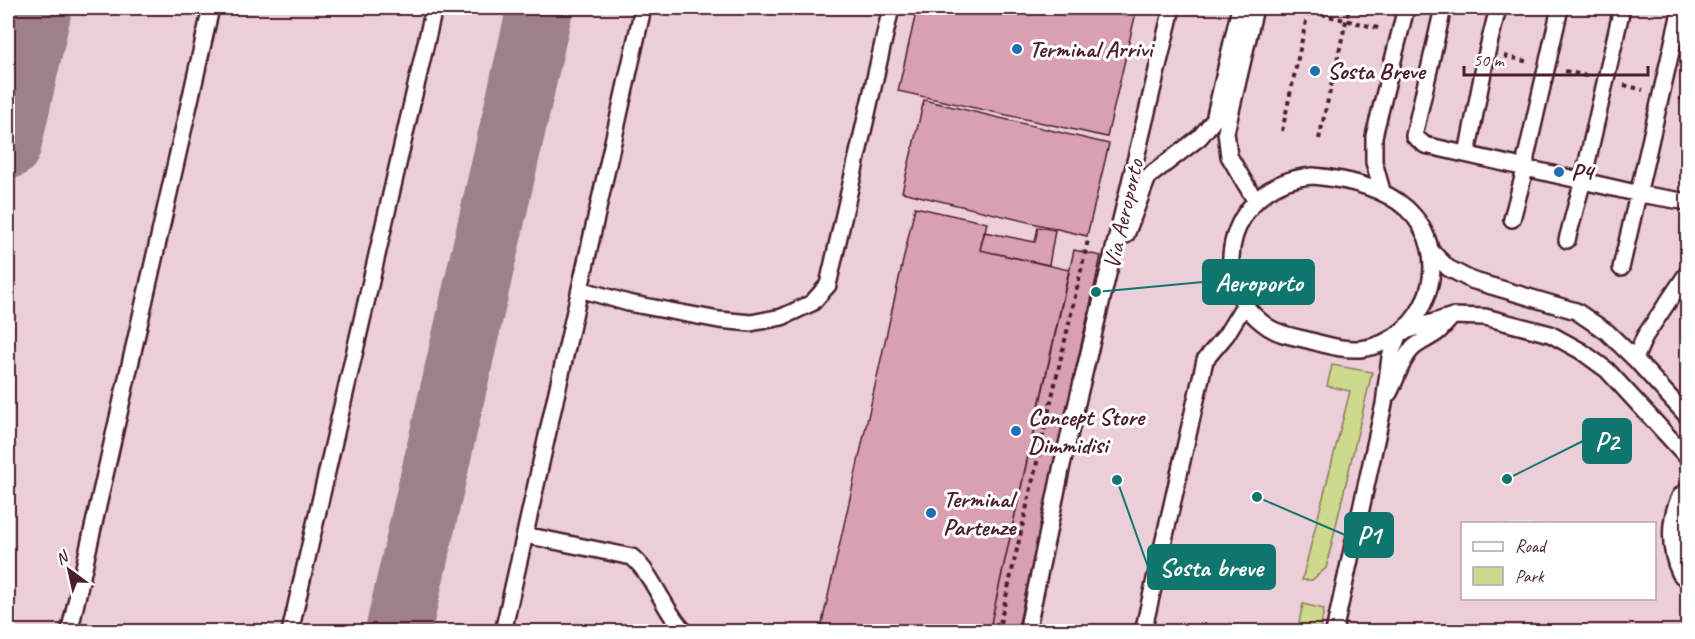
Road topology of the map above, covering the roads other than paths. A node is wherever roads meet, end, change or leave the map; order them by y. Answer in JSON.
{"nodes":[{"id":1,"x":211,"y":8,"type":"edge"},
{"id":2,"x":434,"y":8,"type":"edge"},
{"id":3,"x":644,"y":8,"type":"edge"},
{"id":4,"x":891,"y":8,"type":"edge"},
{"id":5,"x":1172,"y":8,"type":"edge"},
{"id":6,"x":1240,"y":8,"type":"edge"},
{"id":7,"x":1255,"y":8,"type":"edge"},
{"id":8,"x":1406,"y":8,"type":"edge"},
{"id":9,"x":1443,"y":8,"type":"edge"},
{"id":10,"x":1498,"y":8,"type":"edge"},
{"id":11,"x":1560,"y":8,"type":"edge"},
{"id":12,"x":1622,"y":8,"type":"edge"},
{"id":13,"x":1681,"y":8,"type":"edge"},
{"id":14,"x":1467,"y":154,"type":"junction"},
{"id":15,"x":1526,"y":166,"type":"junction"},
{"id":16,"x":1583,"y":180,"type":"junction"},
{"id":17,"x":1382,"y":191,"type":"junction"},
{"id":18,"x":1640,"y":194,"type":"junction"},
{"id":19,"x":1255,"y":200,"type":"junction"},
{"id":20,"x":1688,"y":202,"type":"edge"},
{"id":21,"x":1512,"y":219,"type":"dead end"},
{"id":22,"x":1567,"y":240,"type":"dead end"},
{"id":23,"x":1431,"y":251,"type":"junction"},
{"id":24,"x":1621,"y":268,"type":"dead end"},
{"id":25,"x":1688,"y":272,"type":"edge"},
{"id":26,"x":580,"y":289,"type":"junction"},
{"id":27,"x":1104,"y":294,"type":"junction"},
{"id":28,"x":1245,"y":304,"type":"junction"},
{"id":29,"x":1453,"y":316,"type":"junction"},
{"id":30,"x":1399,"y":333,"type":"junction"},
{"id":31,"x":1635,"y":359,"type":"junction"},
{"id":32,"x":1384,"y":404,"type":"junction"},
{"id":33,"x":1688,"y":417,"type":"edge"},
{"id":34,"x":1688,"y":458,"type":"edge"},
{"id":35,"x":1688,"y":501,"type":"edge"},
{"id":36,"x":525,"y":535,"type":"junction"},
{"id":37,"x":1688,"y":569,"type":"edge"},
{"id":38,"x":71,"y":632,"type":"edge"},
{"id":39,"x":290,"y":632,"type":"edge"},
{"id":40,"x":503,"y":632,"type":"edge"},
{"id":41,"x":684,"y":632,"type":"edge"},
{"id":42,"x":1027,"y":632,"type":"edge"},
{"id":43,"x":1143,"y":632,"type":"edge"},
{"id":44,"x":1334,"y":632,"type":"edge"}],
"edges":[{"from":1,"to":38,"type":"lane"},
{"from":2,"to":39,"type":"lane"},
{"from":3,"to":26,"type":"lane"},
{"from":4,"to":26,"type":"lane"},
{"from":5,"to":27,"type":"lane","name":"Via Aeroporto"},
{"from":6,"to":27,"type":"lane"},
{"from":7,"to":19,"type":"lane"},
{"from":8,"to":17,"type":"lane"},
{"from":9,"to":14,"type":"lane"},
{"from":10,"to":14,"type":"lane"},
{"from":11,"to":15,"type":"lane"},
{"from":12,"to":16,"type":"lane"},
{"from":13,"to":18,"type":"lane"},
{"from":14,"to":15,"type":"lane"},
{"from":15,"to":16,"type":"lane"},
{"from":15,"to":21,"type":"lane"},
{"from":16,"to":18,"type":"lane"},
{"from":16,"to":22,"type":"lane"},
{"from":17,"to":19,"type":"lane"},
{"from":17,"to":23,"type":"lane"},
{"from":18,"to":20,"type":"lane"},
{"from":18,"to":24,"type":"lane"},
{"from":19,"to":28,"type":"lane"},
{"from":23,"to":30,"type":"lane"},
{"from":23,"to":31,"type":"lane"},
{"from":25,"to":31,"type":"lane"},
{"from":26,"to":36,"type":"lane"},
{"from":27,"to":42,"type":"lane","name":"Via Aeroporto"},
{"from":28,"to":30,"type":"lane"},
{"from":28,"to":43,"type":"lane"},
{"from":29,"to":30,"type":"lane"},
{"from":29,"to":32,"type":"lane"},
{"from":29,"to":34,"type":"lane"},
{"from":30,"to":32,"type":"lane"},
{"from":31,"to":33,"type":"lane"},
{"from":32,"to":44,"type":"lane"},
{"from":35,"to":37,"type":"street"},
{"from":36,"to":40,"type":"lane"},
{"from":36,"to":41,"type":"lane"}]}
